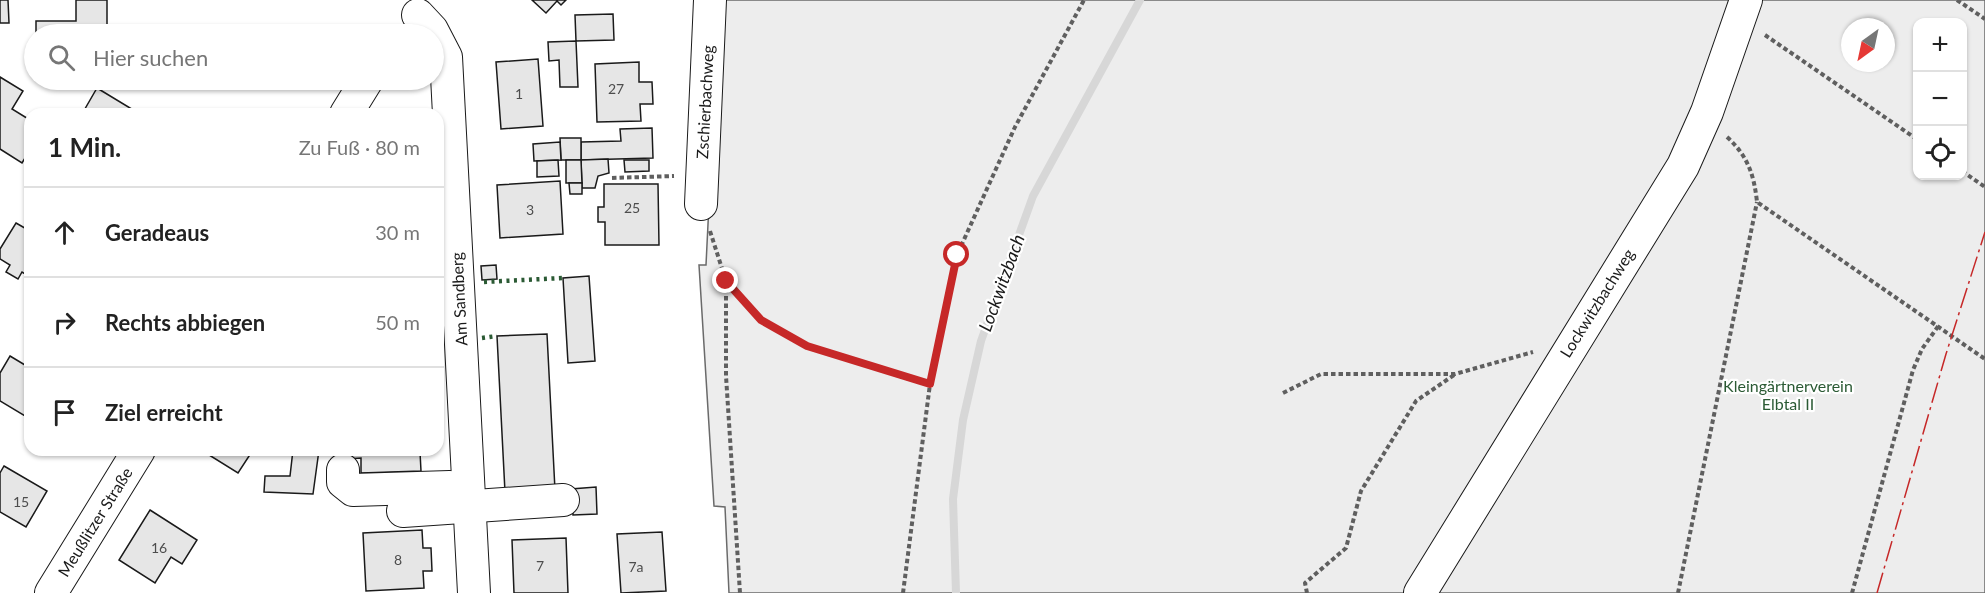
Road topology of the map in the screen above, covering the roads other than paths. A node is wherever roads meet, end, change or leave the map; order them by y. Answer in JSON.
{"nodes":[{"id":1,"x":711,"y":0,"type":"edge"},
{"id":2,"x":1751,"y":14,"type":"edge"},
{"id":3,"x":444,"y":53,"type":"edge"},
{"id":4,"x":361,"y":90,"type":"edge"},
{"id":5,"x":350,"y":108,"type":"edge"},
{"id":6,"x":701,"y":189,"type":"road end"},
{"id":7,"x":135,"y":456,"type":"edge"},
{"id":8,"x":343,"y":470,"type":"dead end"},
{"id":9,"x":469,"y":496,"type":"junction"},
{"id":10,"x":563,"y":500,"type":"dead end"},
{"id":11,"x":403,"y":511,"type":"dead end"},
{"id":12,"x":51,"y":593,"type":"edge"},
{"id":13,"x":474,"y":593,"type":"edge"},
{"id":14,"x":1420,"y":593,"type":"edge"}],
"edges":[{"from":1,"to":6,"type":"street","name":"Zschierbachweg"},
{"from":2,"to":14,"type":"street","name":"Lockwitzbachweg"},
{"from":3,"to":9,"type":"street","name":"Am Sandberg"},
{"from":4,"to":5,"type":"street"},
{"from":7,"to":12,"type":"street","name":"Meußlitzer Straße"},
{"from":8,"to":9,"type":"street"},
{"from":9,"to":10,"type":"street"},
{"from":9,"to":11,"type":"street"},
{"from":9,"to":13,"type":"street","name":"Am Sandberg"}]}
